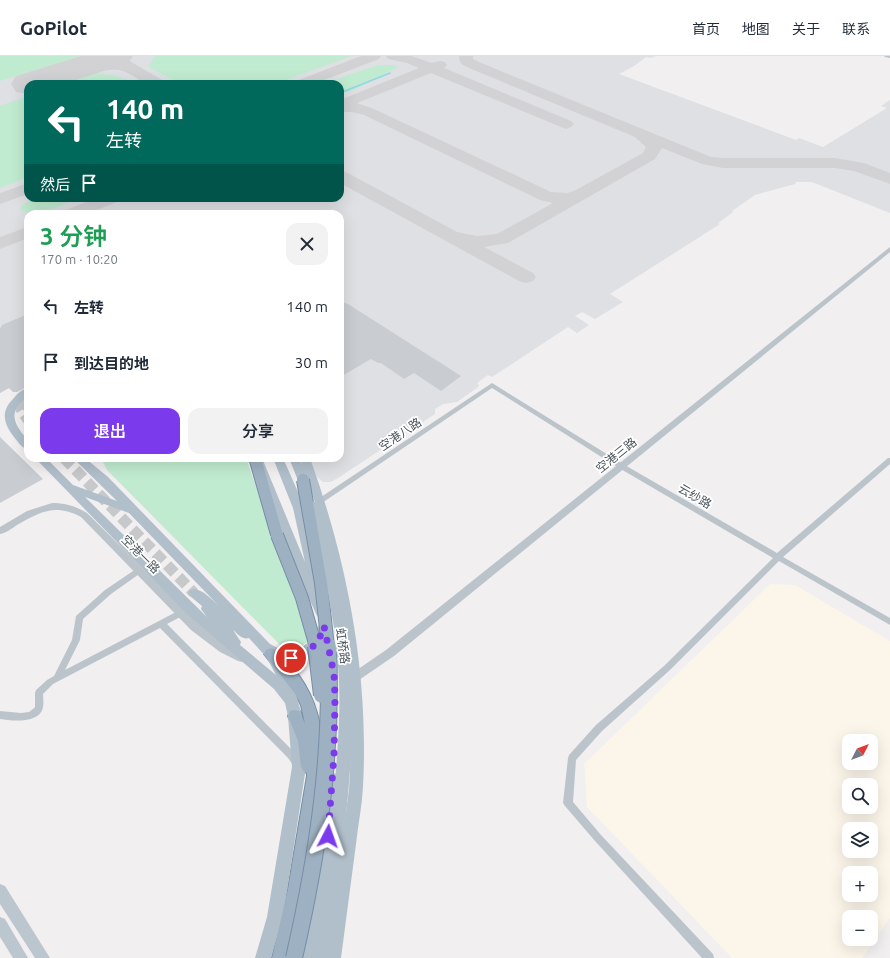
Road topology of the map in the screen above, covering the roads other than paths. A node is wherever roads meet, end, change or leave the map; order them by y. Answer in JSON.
{"nodes":[{"id":1,"x":886,"y":56,"type":"edge"},
{"id":2,"x":890,"y":57,"type":"edge"},
{"id":3,"x":890,"y":249,"type":"edge"},
{"id":4,"x":492,"y":386,"type":"joint"},
{"id":5,"x":24,"y":393,"type":"edge"},
{"id":6,"x":24,"y":442,"type":"edge"},
{"id":7,"x":890,"y":460,"type":"edge"},
{"id":8,"x":44,"y":462,"type":"edge"},
{"id":9,"x":83,"y":462,"type":"edge"},
{"id":10,"x":93,"y":462,"type":"edge"},
{"id":11,"x":257,"y":462,"type":"edge"},
{"id":12,"x":258,"y":462,"type":"edge"},
{"id":13,"x":280,"y":462,"type":"edge"},
{"id":14,"x":284,"y":462,"type":"edge"},
{"id":15,"x":296,"y":462,"type":"edge"},
{"id":16,"x":306,"y":462,"type":"edge"},
{"id":17,"x":622,"y":466,"type":"junction"},
{"id":18,"x":104,"y":480,"type":"junction"},
{"id":19,"x":303,"y":480,"type":"junction"},
{"id":20,"x":70,"y":487,"type":"junction"},
{"id":21,"x":320,"y":501,"type":"junction"},
{"id":22,"x":133,"y":511,"type":"junction"},
{"id":23,"x":0,"y":531,"type":"edge"},
{"id":24,"x":778,"y":558,"type":"junction"},
{"id":25,"x":139,"y":570,"type":"junction"},
{"id":26,"x":181,"y":613,"type":"junction"},
{"id":27,"x":323,"y":620,"type":"junction"},
{"id":28,"x":890,"y":622,"type":"edge"},
{"id":29,"x":161,"y":623,"type":"junction"},
{"id":30,"x":255,"y":638,"type":"junction"},
{"id":31,"x":271,"y":654,"type":"junction"},
{"id":32,"x":255,"y":665,"type":"junction"},
{"id":33,"x":354,"y":677,"type":"junction"},
{"id":34,"x":57,"y":678,"type":"junction"},
{"id":35,"x":294,"y":711,"type":"junction"},
{"id":36,"x":0,"y":715,"type":"edge"},
{"id":37,"x":326,"y":760,"type":"junction"},
{"id":38,"x":299,"y":767,"type":"junction"},
{"id":39,"x":311,"y":803,"type":"junction"},
{"id":40,"x":0,"y":891,"type":"edge"},
{"id":41,"x":0,"y":924,"type":"edge"},
{"id":42,"x":21,"y":958,"type":"edge"},
{"id":43,"x":43,"y":958,"type":"edge"},
{"id":44,"x":263,"y":958,"type":"edge"},
{"id":45,"x":281,"y":958,"type":"edge"},
{"id":46,"x":294,"y":958,"type":"edge"},
{"id":47,"x":306,"y":958,"type":"edge"},
{"id":48,"x":319,"y":958,"type":"edge"},
{"id":49,"x":333,"y":958,"type":"edge"},
{"id":50,"x":709,"y":958,"type":"edge"}],
"edges":[{"from":1,"to":2,"type":"street"},
{"from":3,"to":17,"type":"street","name":"空港三路"},
{"from":4,"to":17,"type":"street","name":"云纱路"},
{"from":4,"to":21,"type":"street","name":"空港八路"},
{"from":5,"to":6,"type":"main road"},
{"from":7,"to":24,"type":"street"},
{"from":8,"to":20,"type":"main road"},
{"from":9,"to":18,"type":"main road"},
{"from":10,"to":18,"type":"main road"},
{"from":11,"to":37,"type":"highway","bridge":true},
{"from":12,"to":27,"type":"main road"},
{"from":13,"to":27,"type":"main road"},
{"from":14,"to":21,"type":"main road"},
{"from":15,"to":19,"type":"main road","name":"虹桥路"},
{"from":16,"to":21,"type":"main road","name":"虹桥路"},
{"from":17,"to":24,"type":"street","name":"云纱路"},
{"from":17,"to":33,"type":"street","name":"空港三路"},
{"from":18,"to":22,"type":"main road"},
{"from":19,"to":37,"type":"highway","bridge":true},
{"from":19,"to":48,"type":"main road","name":"虹桥路","bridge":true},
{"from":20,"to":22,"type":"main road"},
{"from":20,"to":32,"type":"main road"},
{"from":21,"to":33,"type":"main road","name":"虹桥路"},
{"from":22,"to":30,"type":"main road"},
{"from":23,"to":25,"type":"street","name":"空港一路"},
{"from":24,"to":28,"type":"street","name":"云纱路"},
{"from":24,"to":50,"type":"street"},
{"from":25,"to":26,"type":"street","name":"空港一路"},
{"from":25,"to":34,"type":"street"},
{"from":26,"to":29,"type":"street"},
{"from":26,"to":32,"type":"street","name":"空港一路"},
{"from":27,"to":30,"type":"main road"},
{"from":27,"to":47,"type":"main road"},
{"from":29,"to":34,"type":"street"},
{"from":29,"to":38,"type":"street"},
{"from":30,"to":31,"type":"main road"},
{"from":31,"to":32,"type":"main road"},
{"from":31,"to":35,"type":"main road"},
{"from":31,"to":39,"type":"highway"},
{"from":32,"to":35,"type":"main road"},
{"from":33,"to":49,"type":"main road","name":"虹桥路"},
{"from":34,"to":36,"type":"street"},
{"from":35,"to":38,"type":"main road"},
{"from":35,"to":39,"type":"highway"},
{"from":37,"to":46,"type":"highway","bridge":true},
{"from":38,"to":44,"type":"main road"},
{"from":39,"to":45,"type":"highway"},
{"from":40,"to":43,"type":"main road"},
{"from":41,"to":42,"type":"main road"}]}
